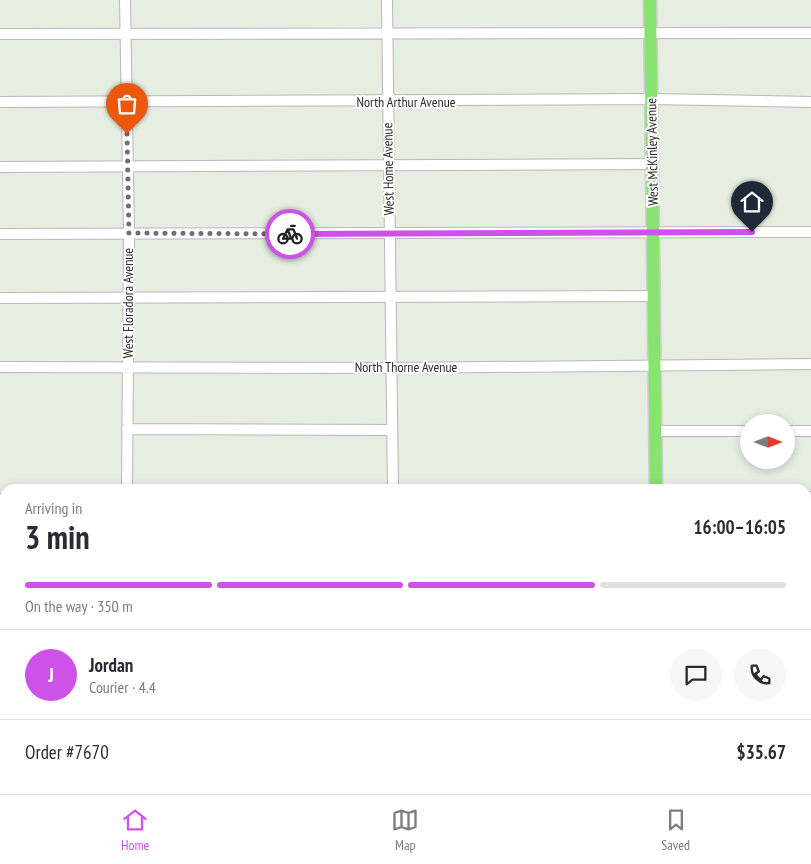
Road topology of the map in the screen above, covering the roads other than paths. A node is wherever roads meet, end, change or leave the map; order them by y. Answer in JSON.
{"nodes":[{"id":1,"x":125,"y":0,"type":"edge"},
{"id":2,"x":387,"y":0,"type":"edge"},
{"id":3,"x":650,"y":0,"type":"edge"},
{"id":4,"x":387,"y":32,"type":"junction"},
{"id":5,"x":650,"y":33,"type":"junction"},
{"id":6,"x":811,"y":33,"type":"edge"},
{"id":7,"x":0,"y":34,"type":"edge"},
{"id":8,"x":126,"y":34,"type":"junction"},
{"id":9,"x":651,"y":99,"type":"junction"},
{"id":10,"x":0,"y":102,"type":"edge"},
{"id":11,"x":387,"y":102,"type":"junction"},
{"id":12,"x":811,"y":102,"type":"edge"},
{"id":13,"x":126,"y":103,"type":"junction"},
{"id":14,"x":652,"y":164,"type":"junction"},
{"id":15,"x":127,"y":165,"type":"junction"},
{"id":16,"x":389,"y":165,"type":"junction"},
{"id":17,"x":0,"y":167,"type":"edge"},
{"id":18,"x":653,"y":232,"type":"junction"},
{"id":19,"x":811,"y":232,"type":"edge"},
{"id":20,"x":129,"y":233,"type":"junction"},
{"id":21,"x":0,"y":234,"type":"edge"},
{"id":22,"x":390,"y":234,"type":"junction"},
{"id":23,"x":654,"y":296,"type":"junction"},
{"id":24,"x":390,"y":297,"type":"junction"},
{"id":25,"x":0,"y":298,"type":"edge"},
{"id":26,"x":128,"y":298,"type":"junction"},
{"id":27,"x":654,"y":364,"type":"junction"},
{"id":28,"x":811,"y":364,"type":"edge"},
{"id":29,"x":128,"y":366,"type":"junction"},
{"id":30,"x":0,"y":367,"type":"edge"},
{"id":31,"x":391,"y":368,"type":"junction"},
{"id":32,"x":127,"y":429,"type":"junction"},
{"id":33,"x":392,"y":430,"type":"junction"},
{"id":34,"x":655,"y":431,"type":"junction"},
{"id":35,"x":740,"y":431,"type":"edge"},
{"id":36,"x":795,"y":431,"type":"edge"},
{"id":37,"x":811,"y":431,"type":"edge"},
{"id":38,"x":127,"y":484,"type":"edge"},
{"id":39,"x":393,"y":484,"type":"edge"},
{"id":40,"x":656,"y":484,"type":"edge"}],
"edges":[{"from":1,"to":8,"type":"street","name":"West Floradora Avenue"},
{"from":2,"to":4,"type":"street","name":"West Home Avenue"},
{"from":3,"to":5,"type":"main road","name":"West McKinley Avenue"},
{"from":4,"to":5,"type":"street"},
{"from":4,"to":8,"type":"street"},
{"from":4,"to":11,"type":"street","name":"West Home Avenue"},
{"from":5,"to":6,"type":"street"},
{"from":5,"to":9,"type":"main road","name":"West McKinley Avenue"},
{"from":7,"to":8,"type":"street"},
{"from":8,"to":13,"type":"street","name":"West Floradora Avenue"},
{"from":9,"to":11,"type":"street","name":"North Arthur Avenue"},
{"from":9,"to":12,"type":"street","name":"North Arthur Avenue"},
{"from":9,"to":14,"type":"main road","name":"West McKinley Avenue"},
{"from":10,"to":13,"type":"street","name":"North Arthur Avenue"},
{"from":11,"to":13,"type":"street","name":"North Arthur Avenue"},
{"from":11,"to":16,"type":"street","name":"West Home Avenue"},
{"from":13,"to":15,"type":"street","name":"West Floradora Avenue"},
{"from":14,"to":16,"type":"street"},
{"from":14,"to":18,"type":"main road","name":"West McKinley Avenue"},
{"from":15,"to":16,"type":"street"},
{"from":15,"to":17,"type":"street"},
{"from":15,"to":20,"type":"street","name":"West Floradora Avenue"},
{"from":16,"to":22,"type":"street","name":"West Home Avenue"},
{"from":18,"to":19,"type":"street"},
{"from":18,"to":22,"type":"street"},
{"from":18,"to":23,"type":"main road","name":"West McKinley Avenue"},
{"from":20,"to":21,"type":"street"},
{"from":20,"to":22,"type":"street"},
{"from":20,"to":26,"type":"street","name":"West Floradora Avenue"},
{"from":22,"to":24,"type":"street","name":"West Home Avenue"},
{"from":23,"to":24,"type":"street"},
{"from":23,"to":27,"type":"main road","name":"West McKinley Avenue"},
{"from":24,"to":26,"type":"street"},
{"from":24,"to":31,"type":"street","name":"West Home Avenue"},
{"from":25,"to":26,"type":"street"},
{"from":26,"to":29,"type":"street","name":"West Floradora Avenue"},
{"from":27,"to":28,"type":"street","name":"North Thorne Avenue"},
{"from":27,"to":31,"type":"street","name":"North Thorne Avenue"},
{"from":27,"to":34,"type":"main road","name":"West McKinley Avenue"},
{"from":29,"to":30,"type":"street","name":"North Thorne Avenue"},
{"from":29,"to":31,"type":"street","name":"North Thorne Avenue"},
{"from":29,"to":32,"type":"street","name":"West Floradora Avenue"},
{"from":31,"to":33,"type":"street","name":"West Home Avenue"},
{"from":32,"to":33,"type":"street"},
{"from":32,"to":38,"type":"street","name":"West Floradora Avenue"},
{"from":33,"to":39,"type":"street","name":"West Home Avenue"},
{"from":34,"to":35,"type":"street"},
{"from":34,"to":40,"type":"main road","name":"West McKinley Avenue"},
{"from":36,"to":37,"type":"street"}]}
